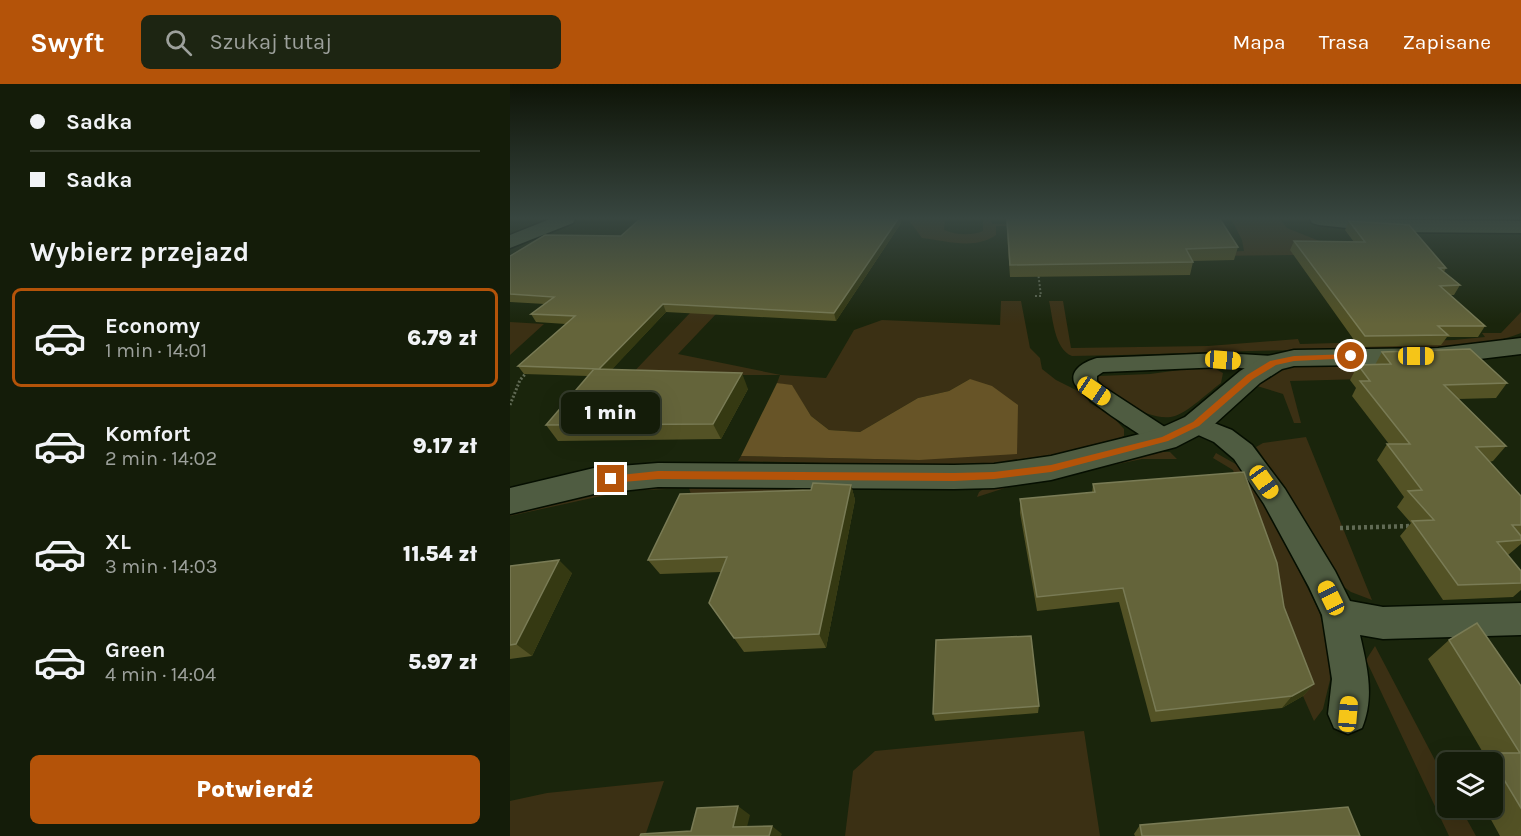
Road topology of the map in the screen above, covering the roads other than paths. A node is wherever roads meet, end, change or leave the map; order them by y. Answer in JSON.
{"nodes":[{"id":1,"x":1521,"y":346,"type":"edge"},
{"id":2,"x":1273,"y":363,"type":"junction"},
{"id":3,"x":1196,"y":424,"type":"junction"},
{"id":4,"x":1165,"y":439,"type":"junction"},
{"id":5,"x":510,"y":501,"type":"edge"},
{"id":6,"x":1339,"y":615,"type":"junction"},
{"id":7,"x":1521,"y":619,"type":"edge"},
{"id":8,"x":1348,"y":714,"type":"dead end"}],
"edges":[{"from":1,"to":2,"type":"street"},
{"from":2,"to":3,"type":"street"},
{"from":2,"to":4,"type":"lane"},
{"from":3,"to":4,"type":"street"},
{"from":3,"to":6,"type":"lane"},
{"from":4,"to":5,"type":"street"},
{"from":6,"to":7,"type":"lane"},
{"from":6,"to":8,"type":"lane"}]}
